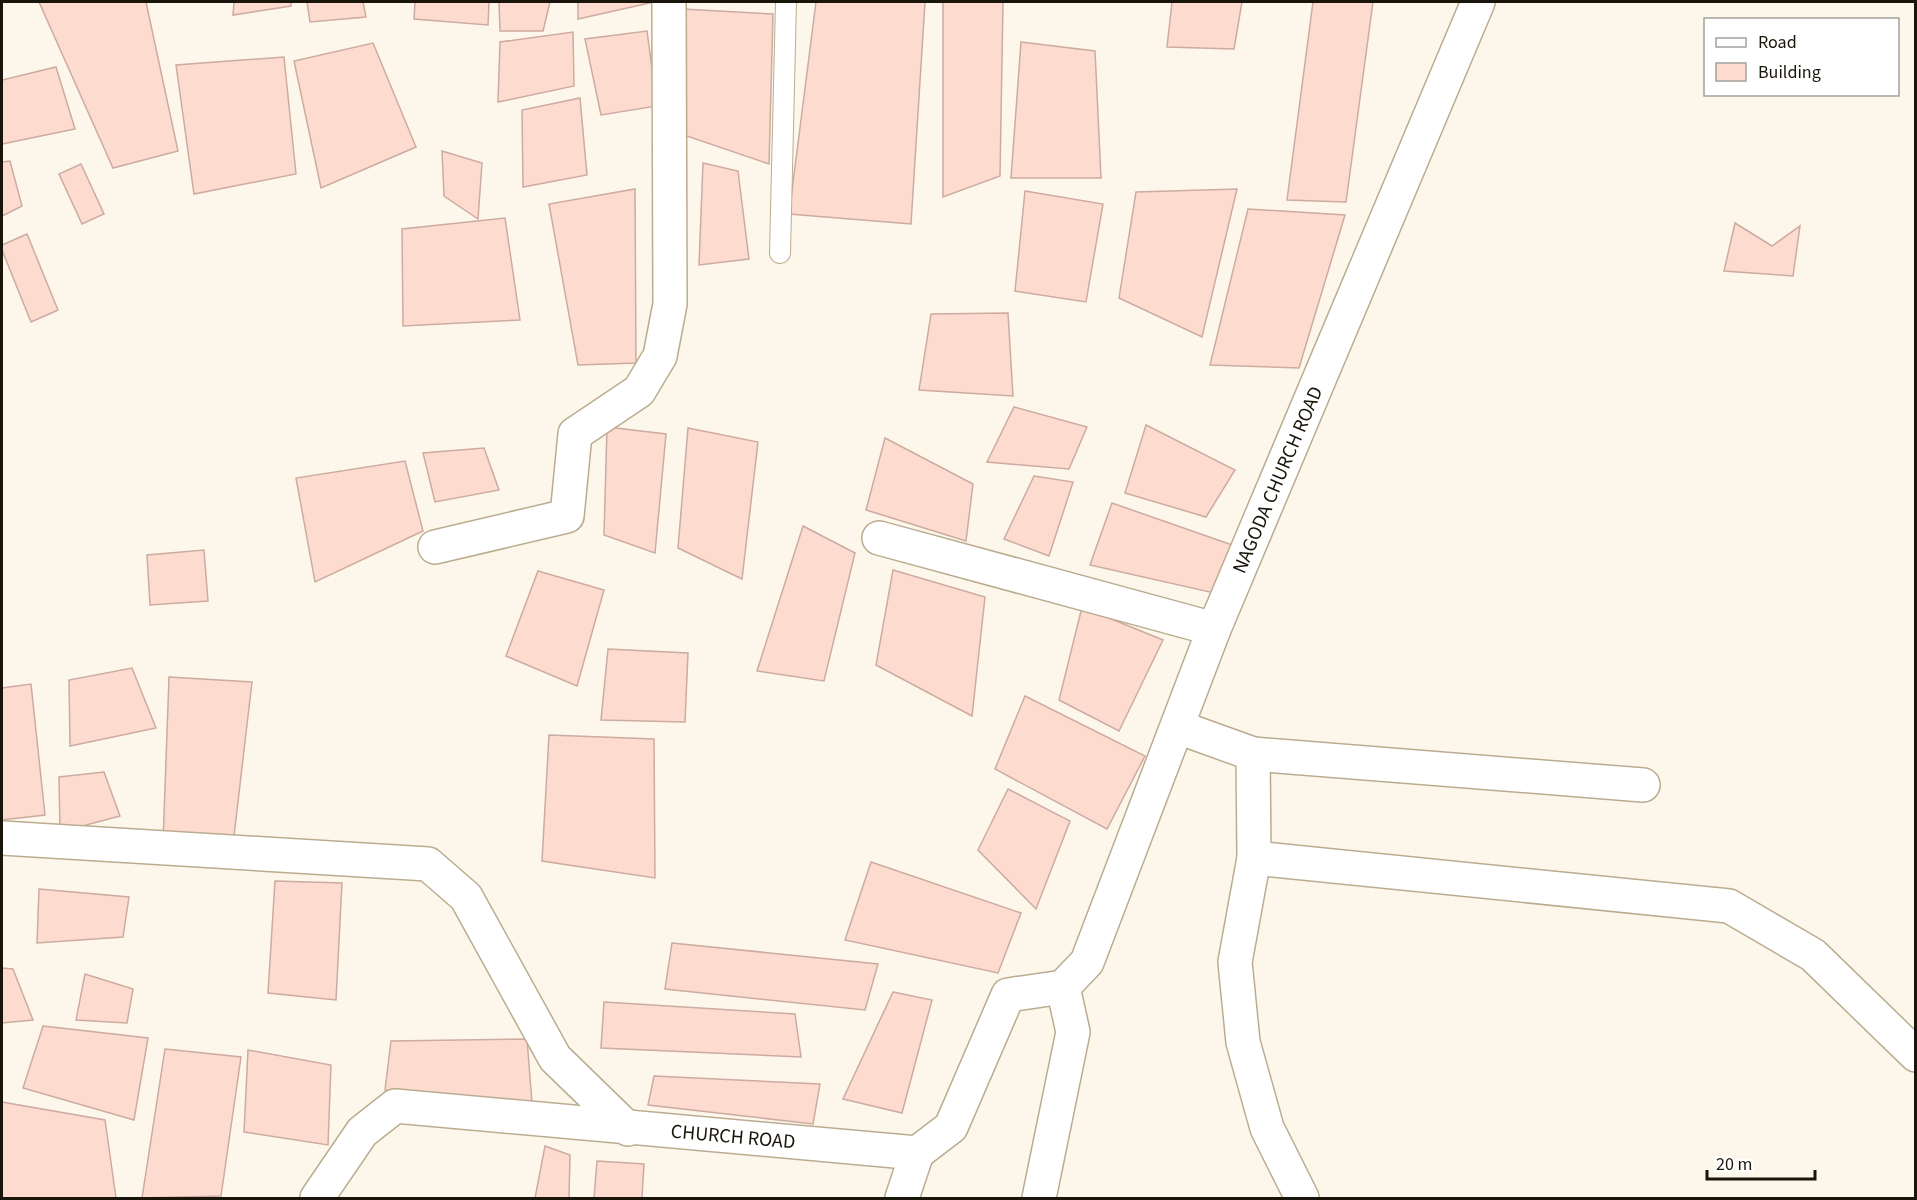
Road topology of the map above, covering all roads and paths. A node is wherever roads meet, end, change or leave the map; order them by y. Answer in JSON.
{"nodes":[{"id":1,"x":669,"y":2,"type":"edge"},
{"id":2,"x":786,"y":2,"type":"edge"},
{"id":3,"x":1478,"y":2,"type":"edge"},
{"id":4,"x":780,"y":253,"type":"dead end"},
{"id":5,"x":879,"y":538,"type":"dead end"},
{"id":6,"x":435,"y":547,"type":"dead end"},
{"id":7,"x":1214,"y":629,"type":"junction"},
{"id":8,"x":1178,"y":727,"type":"junction"},
{"id":9,"x":1253,"y":754,"type":"junction"},
{"id":10,"x":1643,"y":785,"type":"dead end"},
{"id":11,"x":2,"y":838,"type":"edge"},
{"id":12,"x":1254,"y":858,"type":"junction"},
{"id":13,"x":1063,"y":987,"type":"junction"},
{"id":14,"x":1916,"y":1055,"type":"edge"},
{"id":15,"x":628,"y":1129,"type":"junction"},
{"id":16,"x":917,"y":1153,"type":"junction"},
{"id":17,"x":317,"y":1198,"type":"edge"},
{"id":18,"x":902,"y":1198,"type":"edge"},
{"id":19,"x":1039,"y":1198,"type":"edge"},
{"id":20,"x":1302,"y":1198,"type":"edge"}],
"edges":[{"from":1,"to":6,"type":"street"},
{"from":2,"to":4,"type":"lane"},
{"from":3,"to":7,"type":"street","name":"NAGODA CHURCH ROAD"},
{"from":5,"to":7,"type":"street"},
{"from":7,"to":8,"type":"street","name":"NAGODA CHURCH ROAD"},
{"from":8,"to":9,"type":"street"},
{"from":8,"to":13,"type":"street","name":"NAGODA CHURCH ROAD"},
{"from":9,"to":10,"type":"street"},
{"from":9,"to":12,"type":"street"},
{"from":11,"to":15,"type":"street"},
{"from":12,"to":14,"type":"street"},
{"from":12,"to":20,"type":"street"},
{"from":13,"to":16,"type":"street"},
{"from":13,"to":19,"type":"street"},
{"from":15,"to":16,"type":"street","name":"CHURCH ROAD"},
{"from":15,"to":17,"type":"street","name":"CHURCH ROAD"},
{"from":16,"to":18,"type":"street"}]}
